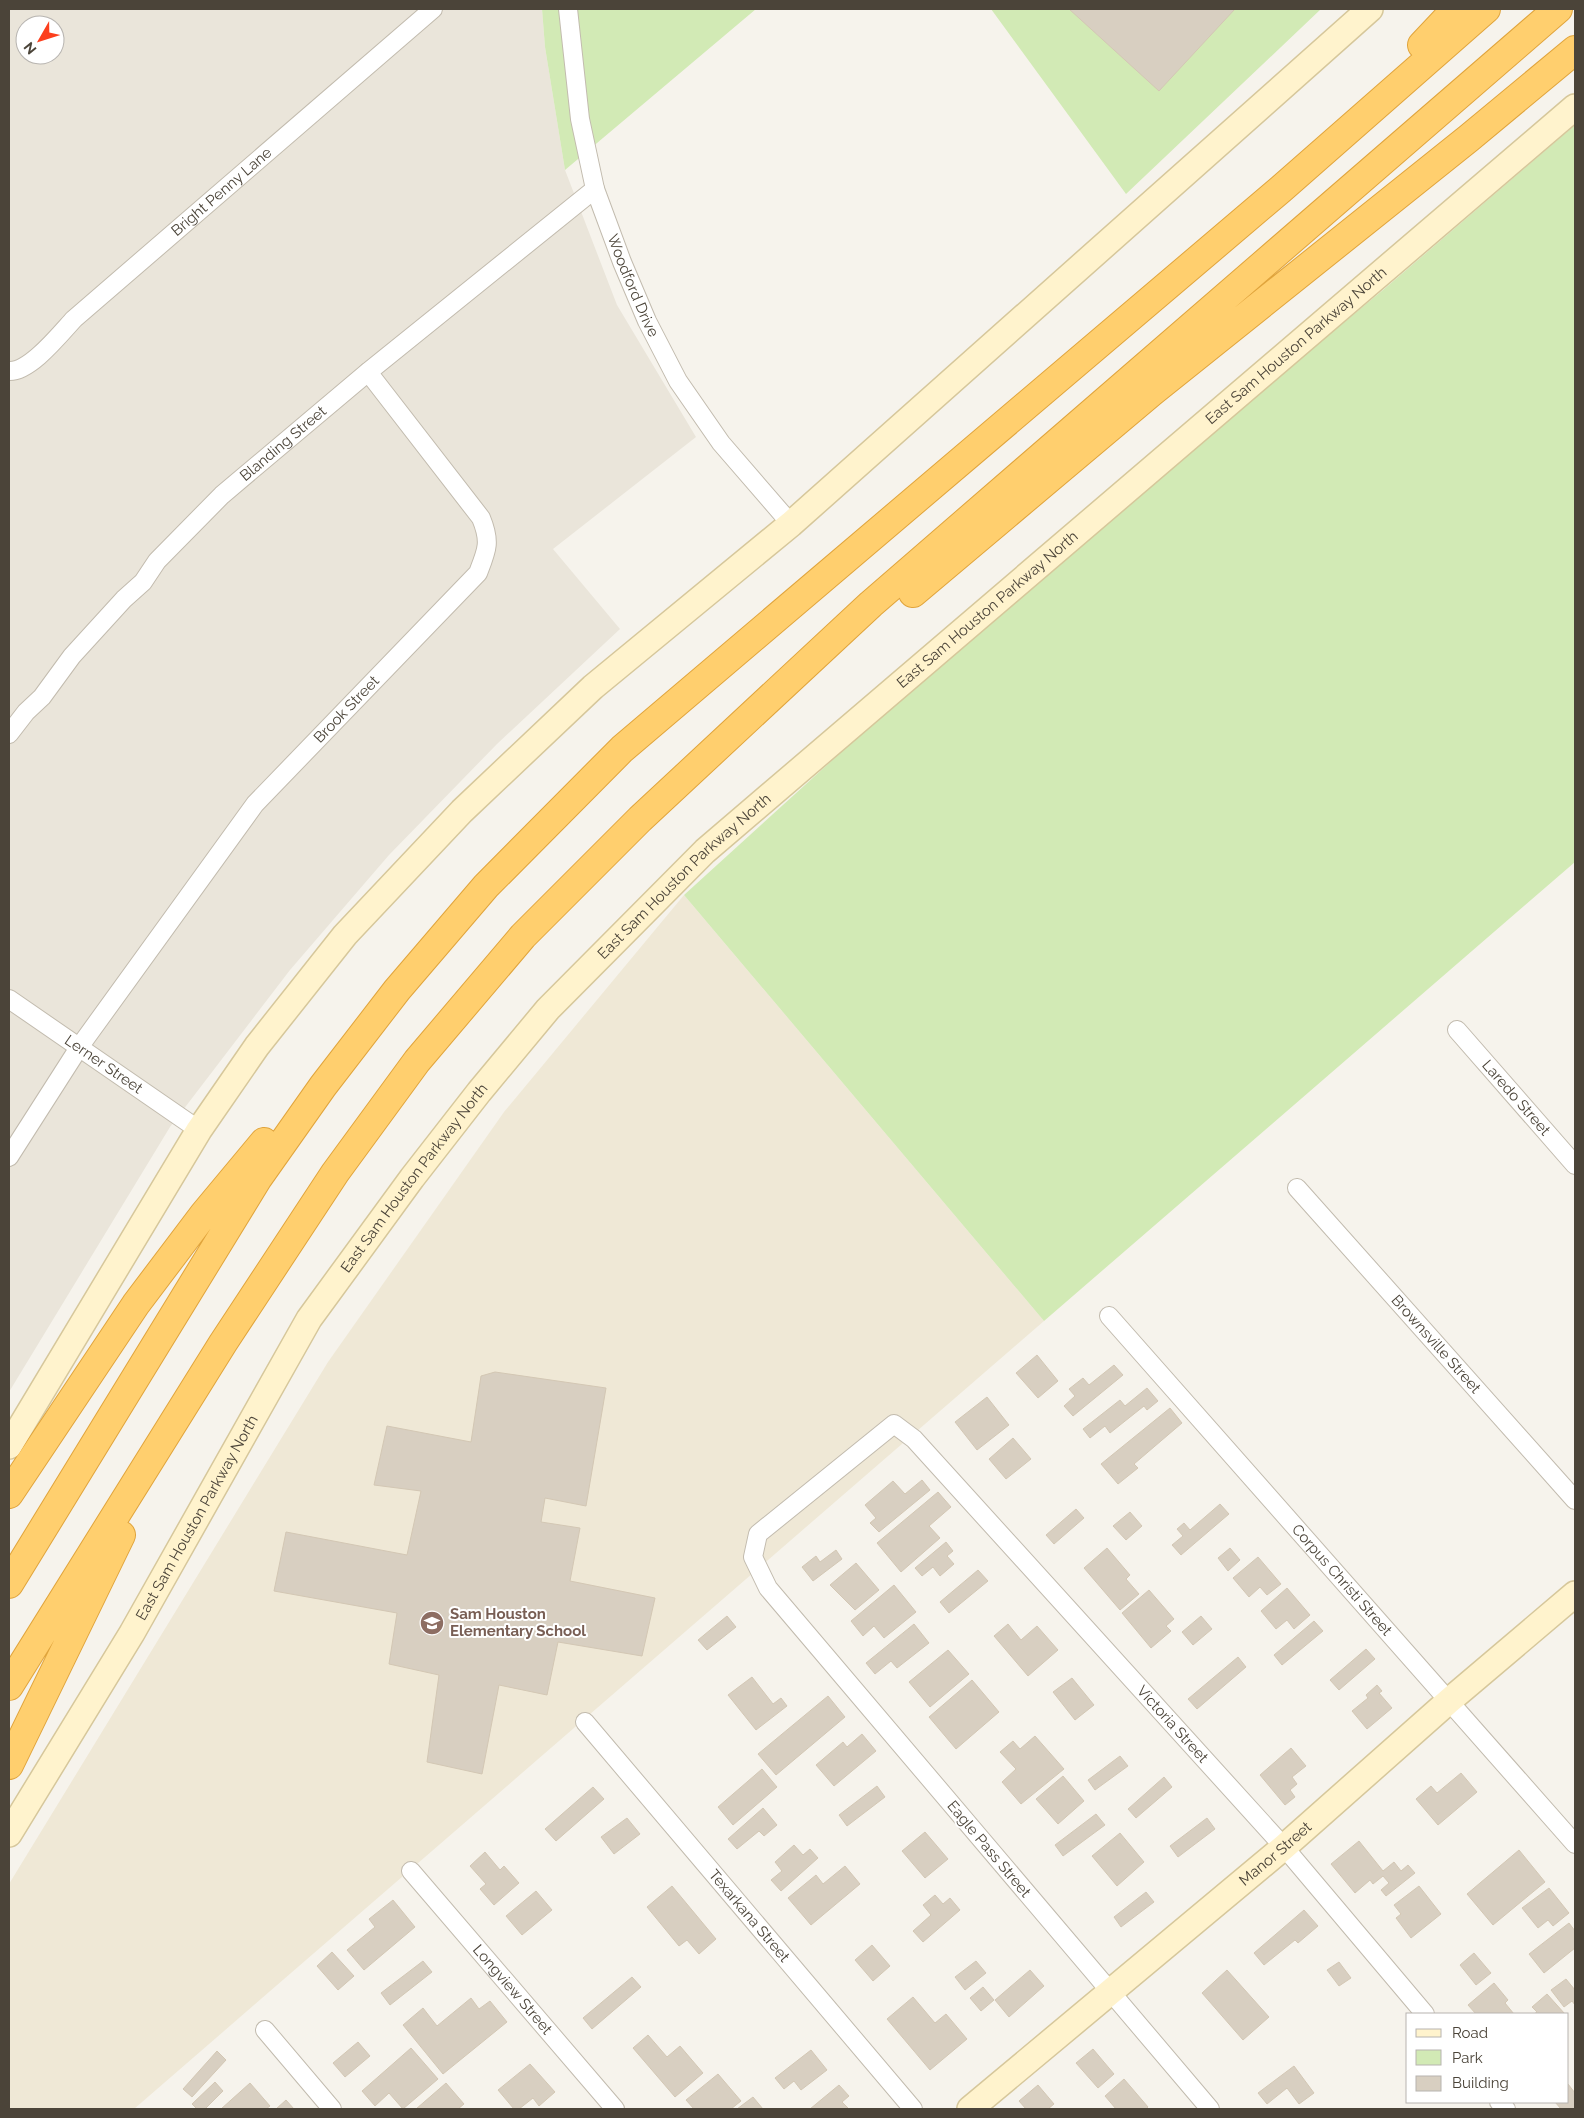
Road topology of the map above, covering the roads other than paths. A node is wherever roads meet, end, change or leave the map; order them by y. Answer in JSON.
{"nodes":[{"id":1,"x":433,"y":9,"type":"edge"},
{"id":2,"x":568,"y":9,"type":"edge"},
{"id":3,"x":1370,"y":9,"type":"edge"},
{"id":4,"x":1456,"y":9,"type":"edge"},
{"id":5,"x":1486,"y":9,"type":"edge"},
{"id":6,"x":1558,"y":9,"type":"edge"},
{"id":7,"x":1575,"y":50,"type":"edge"},
{"id":8,"x":1575,"y":107,"type":"edge"},
{"id":9,"x":595,"y":189,"type":"junction"},
{"id":10,"x":1281,"y":189,"type":"junction"},
{"id":11,"x":9,"y":371,"type":"edge"},
{"id":12,"x":368,"y":372,"type":"junction"},
{"id":13,"x":791,"y":524,"type":"junction"},
{"id":14,"x":14,"y":716,"type":"edge"},
{"id":15,"x":9,"y":734,"type":"edge"},
{"id":16,"x":640,"y":819,"type":"junction"},
{"id":17,"x":397,"y":990,"type":"junction"},
{"id":18,"x":9,"y":999,"type":"edge"},
{"id":19,"x":1457,"y":1030,"type":"dead end"},
{"id":20,"x":80,"y":1046,"type":"junction"},
{"id":21,"x":199,"y":1130,"type":"junction"},
{"id":22,"x":9,"y":1158,"type":"edge"},
{"id":23,"x":1575,"y":1165,"type":"edge"},
{"id":24,"x":1297,"y":1188,"type":"dead end"},
{"id":25,"x":1109,"y":1316,"type":"dead end"},
{"id":26,"x":185,"y":1404,"type":"junction"},
{"id":27,"x":9,"y":1446,"type":"edge"},
{"id":28,"x":9,"y":1494,"type":"edge"},
{"id":29,"x":1575,"y":1500,"type":"edge"},
{"id":30,"x":9,"y":1584,"type":"edge"},
{"id":31,"x":768,"y":1588,"type":"joint"},
{"id":32,"x":1575,"y":1594,"type":"edge"},
{"id":33,"x":9,"y":1686,"type":"edge"},
{"id":34,"x":1450,"y":1700,"type":"junction"},
{"id":35,"x":585,"y":1722,"type":"dead end"},
{"id":36,"x":9,"y":1765,"type":"edge"},
{"id":37,"x":9,"y":1834,"type":"edge"},
{"id":38,"x":1575,"y":1844,"type":"edge"},
{"id":39,"x":1284,"y":1847,"type":"junction"},
{"id":40,"x":412,"y":1871,"type":"dead end"},
{"id":41,"x":1110,"y":1991,"type":"junction"},
{"id":42,"x":1424,"y":2013,"type":"edge"},
{"id":43,"x":265,"y":2030,"type":"dead end"},
{"id":44,"x":332,"y":2109,"type":"edge"},
{"id":45,"x":615,"y":2109,"type":"edge"},
{"id":46,"x":913,"y":2109,"type":"edge"},
{"id":47,"x":970,"y":2109,"type":"edge"},
{"id":48,"x":1210,"y":2109,"type":"edge"}],
"edges":[{"from":1,"to":11,"type":"street","name":"Bright Penny Lane"},
{"from":2,"to":9,"type":"street","name":"Woodford Drive"},
{"from":3,"to":13,"type":"main road"},
{"from":4,"to":10,"type":"highway"},
{"from":5,"to":10,"type":"highway"},
{"from":6,"to":16,"type":"highway"},
{"from":7,"to":16,"type":"highway"},
{"from":8,"to":37,"type":"main road","name":"East Sam Houston Parkway North"},
{"from":9,"to":12,"type":"street","name":"Blanding Street"},
{"from":9,"to":13,"type":"street","name":"Woodford Drive"},
{"from":10,"to":17,"type":"highway"},
{"from":12,"to":14,"type":"street","name":"Blanding Street"},
{"from":12,"to":20,"type":"street","name":"Brook Street"},
{"from":13,"to":21,"type":"main road"},
{"from":14,"to":15,"type":"street","name":"Blanding Street"},
{"from":16,"to":26,"type":"highway"},
{"from":17,"to":28,"type":"highway"},
{"from":17,"to":30,"type":"highway"},
{"from":18,"to":20,"type":"street","name":"Lerner Street"},
{"from":19,"to":23,"type":"street","name":"Laredo Street"},
{"from":20,"to":21,"type":"street","name":"Lerner Street"},
{"from":20,"to":22,"type":"street","name":"Brook Street"},
{"from":21,"to":27,"type":"main road"},
{"from":24,"to":29,"type":"street","name":"Brownsville Street"},
{"from":25,"to":34,"type":"street","name":"Corpus Christi Street"},
{"from":26,"to":33,"type":"highway"},
{"from":26,"to":36,"type":"highway"},
{"from":31,"to":39,"type":"street","name":"Victoria Street"},
{"from":31,"to":41,"type":"street","name":"Eagle Pass Street"},
{"from":32,"to":34,"type":"main road","name":"Manor Street"},
{"from":34,"to":38,"type":"street","name":"Corpus Christi Street"},
{"from":34,"to":39,"type":"main road","name":"Manor Street"},
{"from":35,"to":46,"type":"street","name":"Texarkana Street"},
{"from":39,"to":41,"type":"main road","name":"Manor Street"},
{"from":39,"to":42,"type":"street","name":"Victoria Street"},
{"from":40,"to":45,"type":"street","name":"Longview Street"},
{"from":41,"to":47,"type":"main road","name":"Manor Street"},
{"from":41,"to":48,"type":"street","name":"Eagle Pass Street"},
{"from":43,"to":44,"type":"street"}]}
